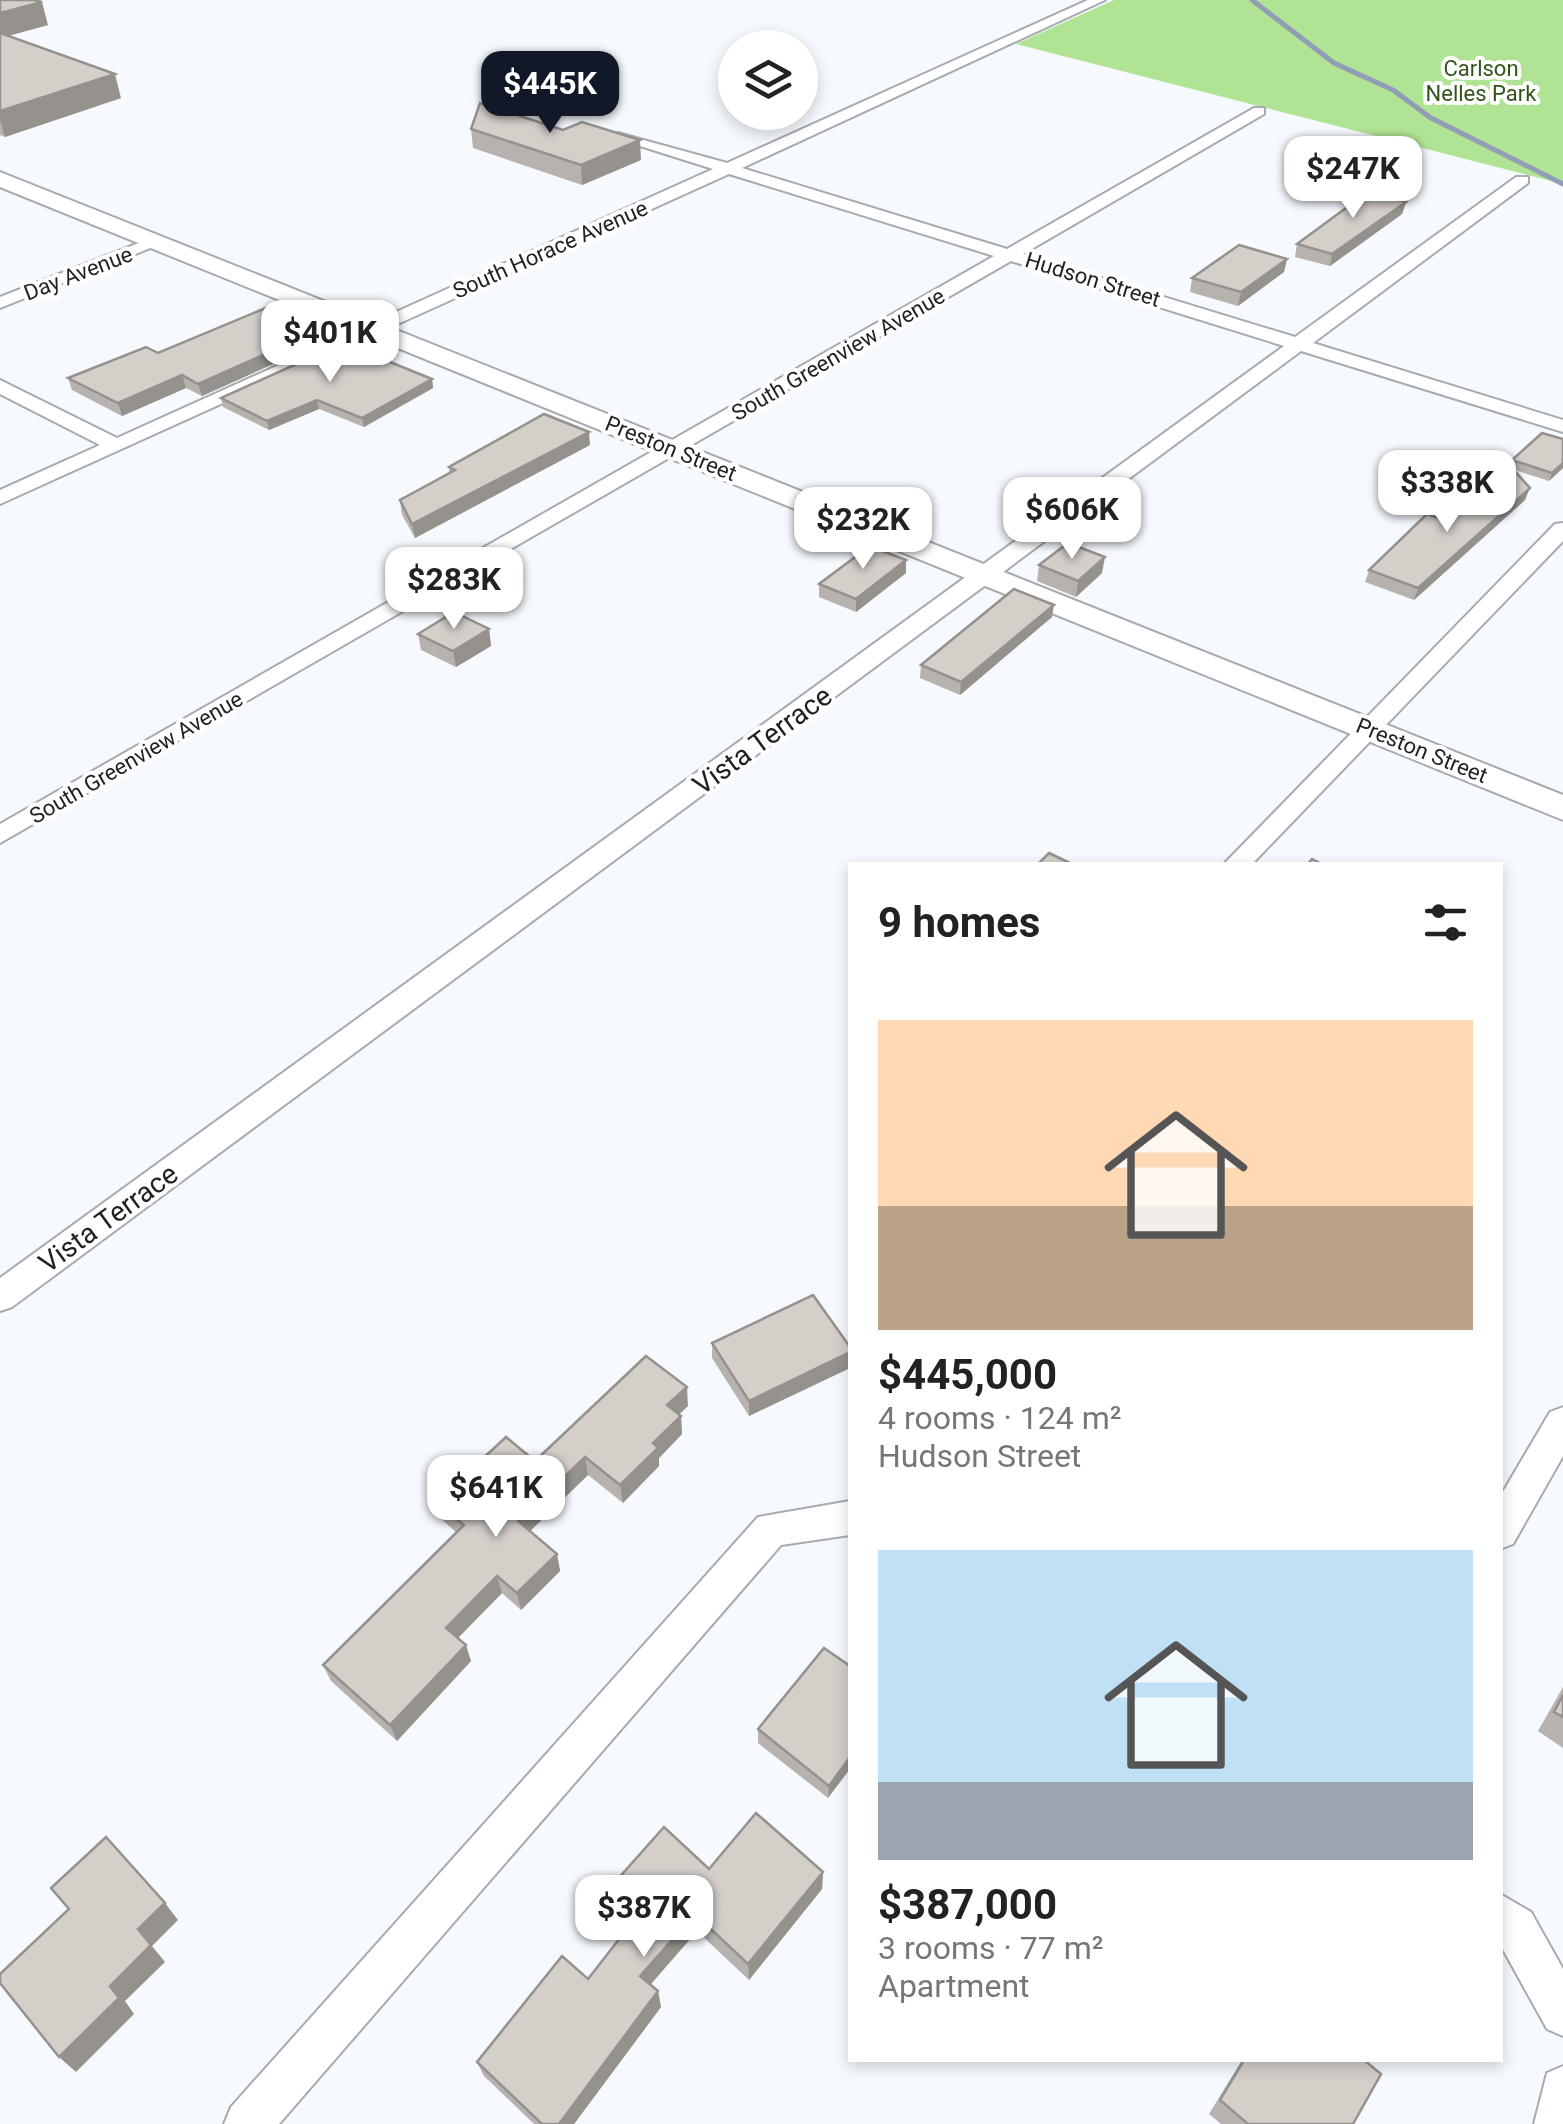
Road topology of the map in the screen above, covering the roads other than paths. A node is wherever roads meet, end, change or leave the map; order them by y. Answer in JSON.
{"nodes":[{"id":1,"x":1099,"y":0,"type":"edge"},
{"id":2,"x":1260,"y":110,"type":"dead end"},
{"id":3,"x":623,"y":136,"type":"edge"},
{"id":4,"x":731,"y":168,"type":"junction"},
{"id":5,"x":0,"y":180,"type":"edge"},
{"id":6,"x":1522,"y":180,"type":"dead end"},
{"id":7,"x":155,"y":243,"type":"junction"},
{"id":8,"x":1012,"y":254,"type":"junction"},
{"id":9,"x":0,"y":303,"type":"edge"},
{"id":10,"x":374,"y":328,"type":"junction"},
{"id":11,"x":1300,"y":343,"type":"junction"},
{"id":12,"x":0,"y":386,"type":"edge"},
{"id":13,"x":1563,"y":426,"type":"edge"},
{"id":14,"x":116,"y":446,"type":"junction"},
{"id":15,"x":674,"y":449,"type":"junction"},
{"id":16,"x":0,"y":498,"type":"edge"},
{"id":17,"x":1563,"y":529,"type":"edge"},
{"id":18,"x":988,"y":574,"type":"junction"},
{"id":19,"x":1370,"y":728,"type":"junction"},
{"id":20,"x":1563,"y":808,"type":"edge"},
{"id":21,"x":0,"y":835,"type":"edge"},
{"id":22,"x":1239,"y":862,"type":"edge"},
{"id":23,"x":0,"y":1296,"type":"edge"},
{"id":24,"x":1563,"y":1423,"type":"edge"},
{"id":25,"x":848,"y":1518,"type":"edge"},
{"id":26,"x":1503,"y":1527,"type":"edge"},
{"id":27,"x":1503,"y":1918,"type":"edge"},
{"id":28,"x":1563,"y":2013,"type":"edge"},
{"id":29,"x":1563,"y":2089,"type":"edge"},
{"id":30,"x":248,"y":2124,"type":"edge"},
{"id":31,"x":1558,"y":2124,"type":"edge"}],
"edges":[{"from":1,"to":4,"type":"street","name":"South Horace Avenue"},
{"from":2,"to":8,"type":"street","name":"South Greenview Avenue"},
{"from":3,"to":4,"type":"street","name":"Hudson Street"},
{"from":4,"to":8,"type":"street","name":"Hudson Street"},
{"from":4,"to":10,"type":"street","name":"South Horace Avenue"},
{"from":5,"to":7,"type":"street","name":"Preston Street"},
{"from":6,"to":11,"type":"street","name":"Vista Terrace"},
{"from":7,"to":9,"type":"street","name":"Day Avenue"},
{"from":7,"to":10,"type":"street","name":"Preston Street"},
{"from":8,"to":11,"type":"street","name":"Hudson Street"},
{"from":8,"to":15,"type":"street","name":"South Greenview Avenue"},
{"from":10,"to":14,"type":"street","name":"South Horace Avenue"},
{"from":10,"to":15,"type":"street","name":"Preston Street"},
{"from":11,"to":13,"type":"street","name":"Hudson Street"},
{"from":11,"to":18,"type":"street","name":"Vista Terrace"},
{"from":12,"to":14,"type":"street"},
{"from":14,"to":16,"type":"street","name":"South Horace Avenue"},
{"from":15,"to":18,"type":"street","name":"Preston Street"},
{"from":15,"to":21,"type":"street","name":"South Greenview Avenue"},
{"from":17,"to":19,"type":"street"},
{"from":18,"to":19,"type":"street","name":"Preston Street"},
{"from":18,"to":23,"type":"street","name":"Vista Terrace"},
{"from":19,"to":20,"type":"street","name":"Preston Street"},
{"from":19,"to":22,"type":"street"},
{"from":24,"to":26,"type":"street"},
{"from":25,"to":30,"type":"street"},
{"from":27,"to":28,"type":"street"},
{"from":29,"to":31,"type":"street"}]}
